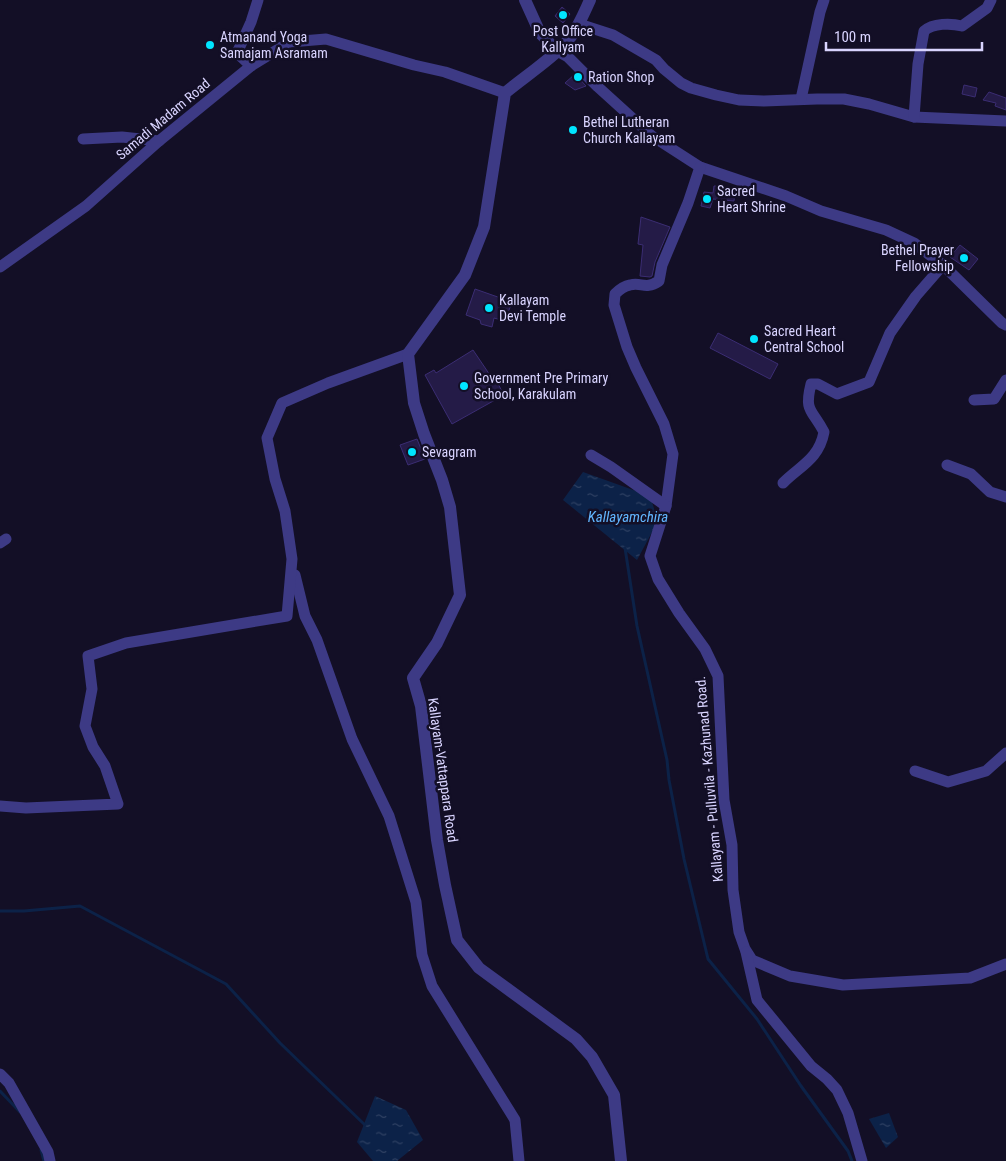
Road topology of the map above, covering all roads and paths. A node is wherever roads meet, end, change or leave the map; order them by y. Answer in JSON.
{"nodes":[{"id":1,"x":258,"y":0,"type":"edge"},
{"id":2,"x":525,"y":0,"type":"edge"},
{"id":3,"x":590,"y":0,"type":"edge"},
{"id":4,"x":824,"y":0,"type":"edge"},
{"id":5,"x":991,"y":0,"type":"edge"},
{"id":6,"x":579,"y":24,"type":"junction"},
{"id":7,"x":558,"y":51,"type":"junction"},
{"id":8,"x":251,"y":66,"type":"junction"},
{"id":9,"x":504,"y":93,"type":"junction"},
{"id":10,"x":801,"y":99,"type":"junction"},
{"id":11,"x":914,"y":117,"type":"junction"},
{"id":12,"x":1006,"y":121,"type":"edge"},
{"id":13,"x":83,"y":140,"type":"dead end"},
{"id":14,"x":159,"y":141,"type":"junction"},
{"id":15,"x":700,"y":167,"type":"junction"},
{"id":16,"x":943,"y":265,"type":"junction"},
{"id":17,"x":0,"y":266,"type":"edge"},
{"id":18,"x":1006,"y":325,"type":"edge"},
{"id":19,"x":408,"y":354,"type":"junction"},
{"id":20,"x":1006,"y":380,"type":"edge"},
{"id":21,"x":974,"y":400,"type":"dead end"},
{"id":22,"x":591,"y":455,"type":"dead end"},
{"id":23,"x":947,"y":465,"type":"dead end"},
{"id":24,"x":782,"y":483,"type":"dead end"},
{"id":25,"x":1006,"y":497,"type":"edge"},
{"id":26,"x":666,"y":506,"type":"junction"},
{"id":27,"x":292,"y":559,"type":"junction"},
{"id":28,"x":1006,"y":753,"type":"edge"},
{"id":29,"x":915,"y":771,"type":"dead end"},
{"id":30,"x":0,"y":806,"type":"edge"},
{"id":31,"x":746,"y":951,"type":"junction"},
{"id":32,"x":1006,"y":964,"type":"edge"},
{"id":33,"x":0,"y":1074,"type":"edge"},
{"id":34,"x":50,"y":1161,"type":"edge"},
{"id":35,"x":519,"y":1161,"type":"edge"},
{"id":36,"x":621,"y":1161,"type":"edge"},
{"id":37,"x":862,"y":1161,"type":"edge"}],
"edges":[{"from":1,"to":8,"type":"street"},
{"from":2,"to":7,"type":"street"},
{"from":3,"to":6,"type":"street"},
{"from":4,"to":10,"type":"street"},
{"from":5,"to":11,"type":"street"},
{"from":6,"to":7,"type":"street"},
{"from":6,"to":10,"type":"street"},
{"from":7,"to":9,"type":"street"},
{"from":7,"to":15,"type":"street"},
{"from":8,"to":9,"type":"street","name":"Samadi Madam Road"},
{"from":8,"to":14,"type":"street","name":"Samadi Madam Road"},
{"from":9,"to":19,"type":"street"},
{"from":10,"to":11,"type":"street"},
{"from":11,"to":12,"type":"street"},
{"from":13,"to":14,"type":"street"},
{"from":14,"to":17,"type":"street","name":"Samadi Madam Road"},
{"from":15,"to":16,"type":"street"},
{"from":15,"to":26,"type":"street","name":"Kallayam - Pulluvila - Kazhunad Road."},
{"from":16,"to":18,"type":"street"},
{"from":16,"to":24,"type":"street"},
{"from":19,"to":27,"type":"street"},
{"from":19,"to":36,"type":"street","name":"Kallayam-Vattappara Road"},
{"from":20,"to":21,"type":"street"},
{"from":22,"to":26,"type":"street"},
{"from":23,"to":25,"type":"street"},
{"from":26,"to":31,"type":"street","name":"Kallayam - Pulluvila - Kazhunad Road."},
{"from":27,"to":30,"type":"street"},
{"from":27,"to":35,"type":"street"},
{"from":28,"to":29,"type":"street"},
{"from":31,"to":32,"type":"street"},
{"from":31,"to":37,"type":"street","name":"Kallayam - Pulluvila - Kazhunad Road."},
{"from":33,"to":34,"type":"street"}]}
